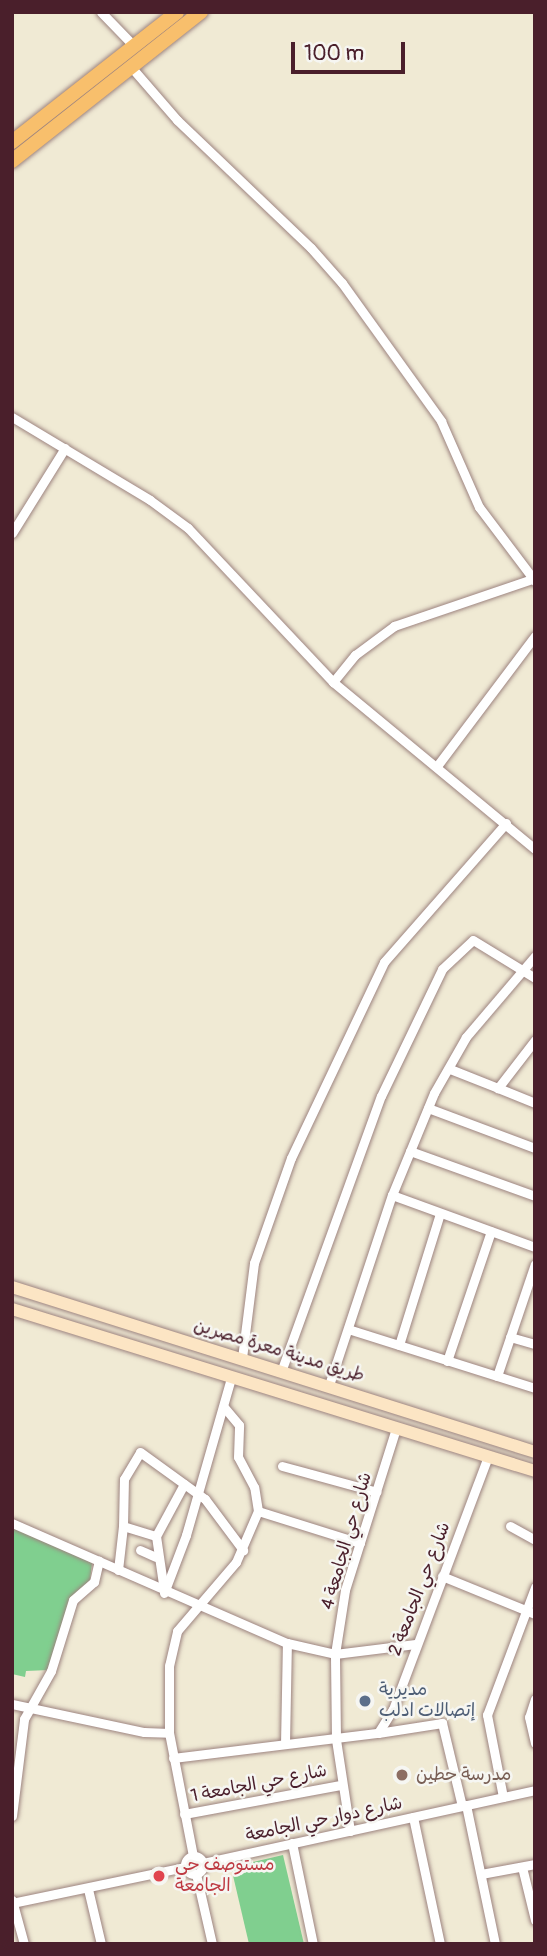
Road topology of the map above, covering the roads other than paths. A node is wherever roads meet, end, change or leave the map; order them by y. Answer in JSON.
{"nodes":[{"id":1,"x":101,"y":12,"type":"edge"},
{"id":2,"x":201,"y":12,"type":"edge"},
{"id":3,"x":170,"y":15,"type":"edge"},
{"id":4,"x":134,"y":46,"type":"junction"},
{"id":5,"x":132,"y":68,"type":"junction"},
{"id":6,"x":12,"y":142,"type":"edge"},
{"id":7,"x":12,"y":161,"type":"edge"},
{"id":8,"x":12,"y":417,"type":"edge"},
{"id":9,"x":65,"y":448,"type":"junction"},
{"id":10,"x":12,"y":533,"type":"edge"},
{"id":11,"x":534,"y":579,"type":"edge"},
{"id":12,"x":535,"y":636,"type":"edge"},
{"id":13,"x":333,"y":682,"type":"junction"},
{"id":14,"x":437,"y":766,"type":"junction"},
{"id":15,"x":506,"y":823,"type":"junction"},
{"id":16,"x":535,"y":849,"type":"edge"},
{"id":17,"x":535,"y":956,"type":"edge"},
{"id":18,"x":523,"y":967,"type":"junction"},
{"id":19,"x":535,"y":978,"type":"edge"},
{"id":20,"x":535,"y":1040,"type":"edge"},
{"id":21,"x":450,"y":1069,"type":"junction"},
{"id":22,"x":498,"y":1088,"type":"junction"},
{"id":23,"x":535,"y":1102,"type":"edge"},
{"id":24,"x":428,"y":1108,"type":"junction"},
{"id":25,"x":535,"y":1148,"type":"edge"},
{"id":26,"x":410,"y":1151,"type":"junction"},
{"id":27,"x":392,"y":1195,"type":"junction"},
{"id":28,"x":535,"y":1196,"type":"edge"},
{"id":29,"x":440,"y":1213,"type":"junction"},
{"id":30,"x":491,"y":1231,"type":"junction"},
{"id":31,"x":535,"y":1247,"type":"edge"},
{"id":32,"x":535,"y":1264,"type":"edge"},
{"id":33,"x":12,"y":1287,"type":"edge"},
{"id":34,"x":12,"y":1309,"type":"edge"},
{"id":35,"x":348,"y":1329,"type":"junction"},
{"id":36,"x":510,"y":1338,"type":"junction"},
{"id":37,"x":535,"y":1344,"type":"edge"},
{"id":38,"x":399,"y":1345,"type":"junction"},
{"id":39,"x":242,"y":1358,"type":"junction"},
{"id":40,"x":447,"y":1361,"type":"junction"},
{"id":41,"x":282,"y":1369,"type":"junction"},
{"id":42,"x":497,"y":1376,"type":"junction"},
{"id":43,"x":233,"y":1379,"type":"junction"},
{"id":44,"x":329,"y":1385,"type":"junction"},
{"id":45,"x":535,"y":1388,"type":"edge"},
{"id":46,"x":224,"y":1407,"type":"junction"},
{"id":47,"x":396,"y":1428,"type":"junction"},
{"id":48,"x":535,"y":1452,"type":"edge"},
{"id":49,"x":488,"y":1456,"type":"junction"},
{"id":50,"x":282,"y":1466,"type":"dead end"},
{"id":51,"x":535,"y":1471,"type":"edge"},
{"id":52,"x":184,"y":1484,"type":"junction"},
{"id":53,"x":377,"y":1492,"type":"junction"},
{"id":54,"x":197,"y":1494,"type":"junction"},
{"id":55,"x":258,"y":1511,"type":"junction"},
{"id":56,"x":12,"y":1523,"type":"edge"},
{"id":57,"x":123,"y":1526,"type":"junction"},
{"id":58,"x":510,"y":1526,"type":"dead end"},
{"id":59,"x":156,"y":1536,"type":"junction"},
{"id":60,"x":535,"y":1540,"type":"edge"},
{"id":61,"x":360,"y":1543,"type":"junction"},
{"id":62,"x":243,"y":1549,"type":"junction"},
{"id":63,"x":140,"y":1550,"type":"dead end"},
{"id":64,"x":157,"y":1560,"type":"junction"},
{"id":65,"x":99,"y":1561,"type":"junction"},
{"id":66,"x":176,"y":1563,"type":"junction"},
{"id":67,"x":118,"y":1570,"type":"junction"},
{"id":68,"x":442,"y":1576,"type":"junction"},
{"id":69,"x":535,"y":1587,"type":"edge"},
{"id":70,"x":164,"y":1593,"type":"junction"},
{"id":71,"x":199,"y":1607,"type":"junction"},
{"id":72,"x":525,"y":1610,"type":"junction"},
{"id":73,"x":535,"y":1614,"type":"edge"},
{"id":74,"x":287,"y":1643,"type":"junction"},
{"id":75,"x":415,"y":1644,"type":"junction"},
{"id":76,"x":335,"y":1654,"type":"junction"},
{"id":77,"x":535,"y":1699,"type":"edge"},
{"id":78,"x":12,"y":1704,"type":"edge"},
{"id":79,"x":30,"y":1710,"type":"junction"},
{"id":80,"x":169,"y":1732,"type":"junction"},
{"id":81,"x":378,"y":1733,"type":"junction"},
{"id":82,"x":336,"y":1740,"type":"junction"},
{"id":83,"x":535,"y":1742,"type":"edge"},
{"id":84,"x":285,"y":1744,"type":"junction"},
{"id":85,"x":173,"y":1758,"type":"junction"},
{"id":86,"x":340,"y":1785,"type":"junction"},
{"id":87,"x":535,"y":1790,"type":"edge"},
{"id":88,"x":503,"y":1797,"type":"junction"},
{"id":89,"x":464,"y":1805,"type":"junction"},
{"id":90,"x":184,"y":1814,"type":"junction"},
{"id":91,"x":12,"y":1816,"type":"edge"},
{"id":92,"x":413,"y":1817,"type":"junction"},
{"id":93,"x":350,"y":1830,"type":"junction"},
{"id":94,"x":292,"y":1843,"type":"junction"},
{"id":95,"x":193,"y":1856,"type":"junction"},
{"id":96,"x":203,"y":1863,"type":"junction"},
{"id":97,"x":535,"y":1864,"type":"edge"},
{"id":98,"x":185,"y":1867,"type":"junction"},
{"id":99,"x":522,"y":1867,"type":"junction"},
{"id":100,"x":196,"y":1874,"type":"junction"},
{"id":101,"x":481,"y":1874,"type":"junction"},
{"id":102,"x":88,"y":1889,"type":"junction"},
{"id":103,"x":13,"y":1902,"type":"edge"},
{"id":104,"x":534,"y":1914,"type":"edge"},
{"id":105,"x":24,"y":1944,"type":"edge"},
{"id":106,"x":101,"y":1944,"type":"edge"},
{"id":107,"x":212,"y":1944,"type":"edge"},
{"id":108,"x":313,"y":1944,"type":"edge"},
{"id":109,"x":440,"y":1944,"type":"edge"},
{"id":110,"x":495,"y":1944,"type":"edge"}],
"edges":[{"from":1,"to":4,"type":"street"},
{"from":2,"to":5,"type":"main road"},
{"from":3,"to":4,"type":"main road"},
{"from":4,"to":6,"type":"main road"},
{"from":5,"to":7,"type":"main road"},
{"from":5,"to":11,"type":"street"},
{"from":8,"to":9,"type":"street"},
{"from":9,"to":10,"type":"street"},
{"from":9,"to":13,"type":"street"},
{"from":11,"to":13,"type":"street"},
{"from":12,"to":14,"type":"street"},
{"from":13,"to":14,"type":"street"},
{"from":14,"to":15,"type":"street"},
{"from":15,"to":16,"type":"street"},
{"from":15,"to":39,"type":"street"},
{"from":17,"to":18,"type":"street"},
{"from":18,"to":19,"type":"street"},
{"from":18,"to":21,"type":"street"},
{"from":18,"to":41,"type":"street"},
{"from":20,"to":22,"type":"street"},
{"from":21,"to":22,"type":"street"},
{"from":21,"to":24,"type":"street"},
{"from":22,"to":23,"type":"street"},
{"from":24,"to":25,"type":"street"},
{"from":24,"to":26,"type":"street"},
{"from":26,"to":27,"type":"street"},
{"from":26,"to":28,"type":"street"},
{"from":27,"to":29,"type":"street"},
{"from":27,"to":35,"type":"street"},
{"from":29,"to":30,"type":"street"},
{"from":29,"to":38,"type":"street"},
{"from":30,"to":31,"type":"street"},
{"from":30,"to":40,"type":"street"},
{"from":32,"to":36,"type":"street"},
{"from":33,"to":39,"type":"main road","name":"طريق مدينة معرة مصرين"},
{"from":34,"to":43,"type":"main road"},
{"from":35,"to":38,"type":"street"},
{"from":35,"to":44,"type":"street"},
{"from":36,"to":37,"type":"street"},
{"from":36,"to":42,"type":"street"},
{"from":38,"to":40,"type":"street"},
{"from":39,"to":41,"type":"main road","name":"طريق مدينة معرة مصرين"},
{"from":39,"to":43,"type":"main road"},
{"from":40,"to":42,"type":"street"},
{"from":41,"to":44,"type":"main road","name":"طريق مدينة معرة مصرين"},
{"from":42,"to":45,"type":"street"},
{"from":43,"to":46,"type":"street"},
{"from":43,"to":47,"type":"main road"},
{"from":44,"to":48,"type":"main road","name":"طريق مدينة معرة مصرين"},
{"from":46,"to":54,"type":"street"},
{"from":46,"to":55,"type":"street"},
{"from":47,"to":49,"type":"main road"},
{"from":47,"to":53,"type":"street","name":"شارع حي الجامعة 4"},
{"from":49,"to":51,"type":"main road"},
{"from":49,"to":68,"type":"street","name":"شارع حي الجامعة 2"},
{"from":50,"to":53,"type":"street"},
{"from":52,"to":54,"type":"street"},
{"from":52,"to":57,"type":"street"},
{"from":52,"to":59,"type":"street"},
{"from":53,"to":61,"type":"street","name":"شارع حي الجامعة 4"},
{"from":54,"to":62,"type":"street"},
{"from":54,"to":66,"type":"street"},
{"from":55,"to":61,"type":"street"},
{"from":55,"to":62,"type":"street"},
{"from":56,"to":65,"type":"street"},
{"from":57,"to":59,"type":"street"},
{"from":57,"to":67,"type":"street"},
{"from":58,"to":60,"type":"street"},
{"from":59,"to":64,"type":"street"},
{"from":61,"to":76,"type":"street","name":"شارع حي الجامعة 4"},
{"from":62,"to":71,"type":"street"},
{"from":63,"to":64,"type":"street"},
{"from":64,"to":66,"type":"street"},
{"from":64,"to":70,"type":"street"},
{"from":65,"to":67,"type":"street"},
{"from":65,"to":79,"type":"street"},
{"from":66,"to":70,"type":"street"},
{"from":67,"to":70,"type":"street"},
{"from":68,"to":72,"type":"street"},
{"from":68,"to":75,"type":"street","name":"شارع حي الجامعة 2"},
{"from":69,"to":72,"type":"street"},
{"from":70,"to":71,"type":"street"},
{"from":71,"to":74,"type":"street"},
{"from":71,"to":80,"type":"street"},
{"from":72,"to":73,"type":"street"},
{"from":72,"to":88,"type":"street"},
{"from":74,"to":76,"type":"street"},
{"from":74,"to":84,"type":"street"},
{"from":75,"to":76,"type":"street"},
{"from":75,"to":81,"type":"street","name":"شارع حي الجامعة 2"},
{"from":76,"to":82,"type":"street","name":"شارع حي الجامعة 4"},
{"from":77,"to":83,"type":"street"},
{"from":78,"to":79,"type":"street"},
{"from":79,"to":80,"type":"street"},
{"from":79,"to":91,"type":"street"},
{"from":80,"to":85,"type":"street"},
{"from":81,"to":82,"type":"street"},
{"from":81,"to":89,"type":"street"},
{"from":82,"to":84,"type":"street"},
{"from":82,"to":86,"type":"street","name":"شارع حي الجامعة 4"},
{"from":84,"to":85,"type":"street"},
{"from":85,"to":90,"type":"street"},
{"from":86,"to":90,"type":"street","name":"شارع حي الجامعة 1"},
{"from":86,"to":93,"type":"street","name":"شارع حي الجامعة 4"},
{"from":87,"to":88,"type":"street","name":"شارع دوار حي الجامعة"},
{"from":88,"to":89,"type":"street","name":"شارع دوار حي الجامعة"},
{"from":89,"to":92,"type":"street","name":"شارع دوار حي الجامعة"},
{"from":89,"to":101,"type":"street"},
{"from":90,"to":95,"type":"street"},
{"from":92,"to":93,"type":"street","name":"شارع دوار حي الجامعة"},
{"from":92,"to":109,"type":"street"},
{"from":93,"to":94,"type":"street","name":"شارع دوار حي الجامعة"},
{"from":94,"to":96,"type":"street","name":"شارع دوار حي الجامعة"},
{"from":94,"to":108,"type":"street"},
{"from":95,"to":96,"type":"street"},
{"from":95,"to":98,"type":"street"},
{"from":96,"to":100,"type":"street"},
{"from":97,"to":99,"type":"street"},
{"from":98,"to":100,"type":"street"},
{"from":98,"to":102,"type":"street"},
{"from":99,"to":101,"type":"street"},
{"from":99,"to":104,"type":"street"},
{"from":100,"to":107,"type":"street"},
{"from":101,"to":110,"type":"street"},
{"from":102,"to":103,"type":"street"},
{"from":102,"to":106,"type":"street"},
{"from":103,"to":105,"type":"street"}]}
